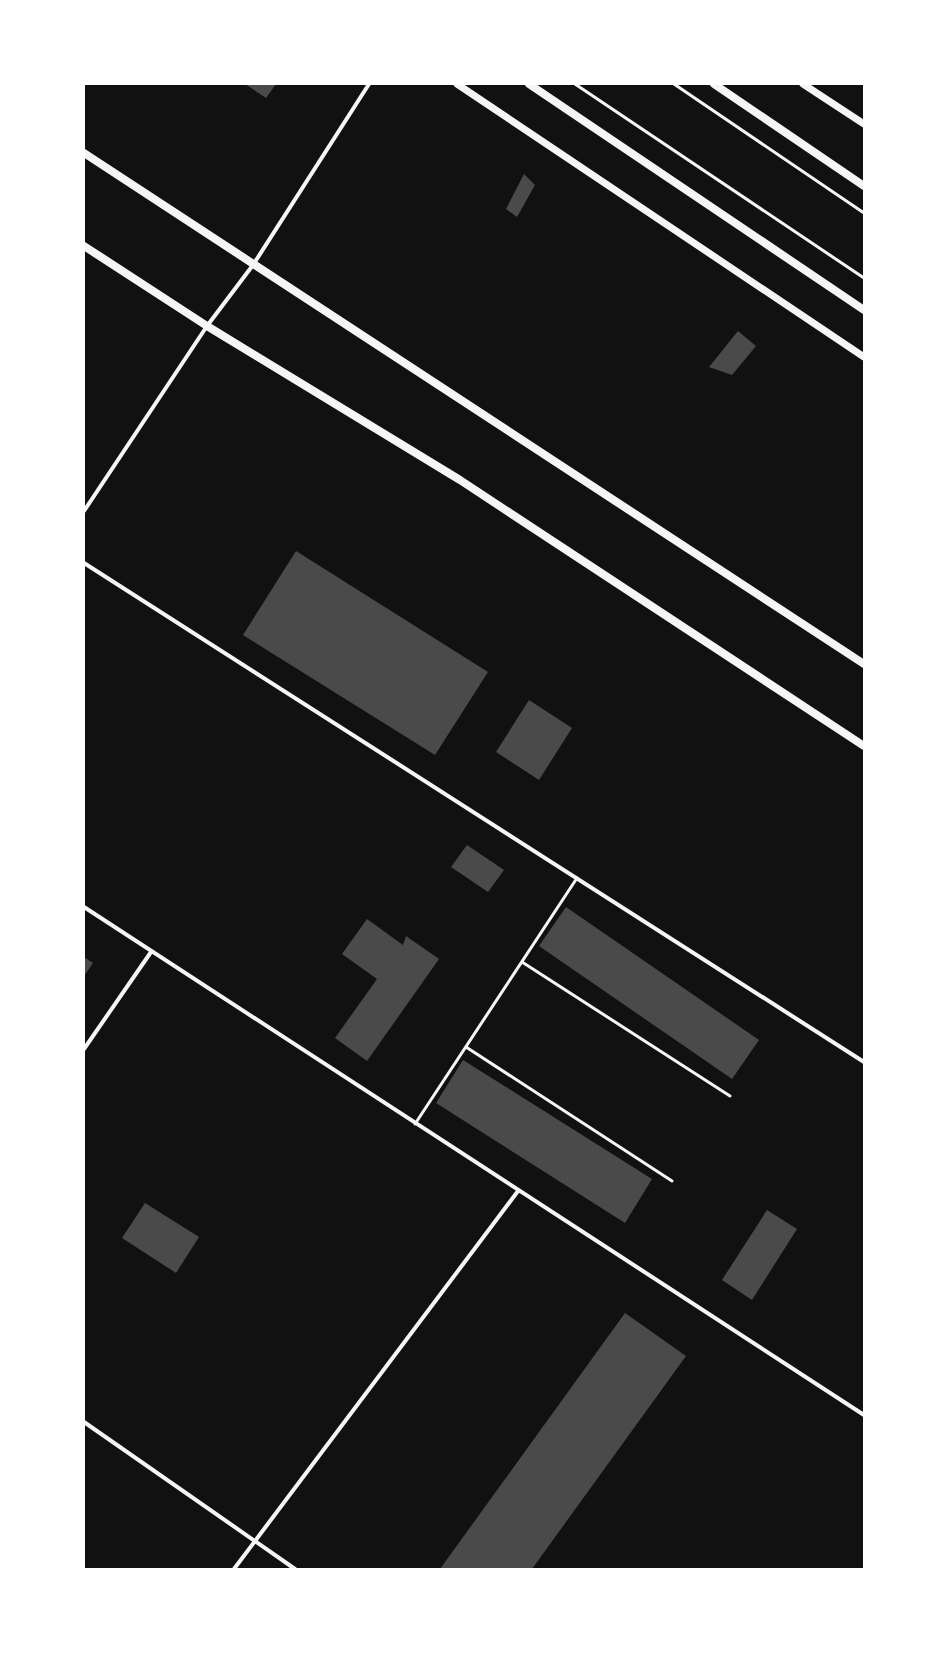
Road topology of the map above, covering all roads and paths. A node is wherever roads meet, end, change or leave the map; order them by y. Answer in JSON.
{"nodes":[{"id":1,"x":369,"y":84,"type":"edge"},
{"id":2,"x":457,"y":84,"type":"edge"},
{"id":3,"x":529,"y":84,"type":"edge"},
{"id":4,"x":575,"y":84,"type":"edge"},
{"id":5,"x":674,"y":84,"type":"edge"},
{"id":6,"x":714,"y":84,"type":"edge"},
{"id":7,"x":803,"y":84,"type":"edge"},
{"id":8,"x":864,"y":124,"type":"edge"},
{"id":9,"x":84,"y":153,"type":"edge"},
{"id":10,"x":864,"y":186,"type":"edge"},
{"id":11,"x":864,"y":213,"type":"edge"},
{"id":12,"x":84,"y":246,"type":"edge"},
{"id":13,"x":253,"y":265,"type":"junction"},
{"id":14,"x":864,"y":278,"type":"edge"},
{"id":15,"x":864,"y":310,"type":"edge"},
{"id":16,"x":208,"y":326,"type":"junction"},
{"id":17,"x":864,"y":357,"type":"edge"},
{"id":18,"x":84,"y":511,"type":"edge"},
{"id":19,"x":84,"y":563,"type":"edge"},
{"id":20,"x":864,"y":664,"type":"edge"},
{"id":21,"x":864,"y":746,"type":"edge"},
{"id":22,"x":577,"y":878,"type":"junction"},
{"id":23,"x":84,"y":907,"type":"edge"},
{"id":24,"x":151,"y":952,"type":"junction"},
{"id":25,"x":522,"y":962,"type":"junction"},
{"id":26,"x":466,"y":1047,"type":"junction"},
{"id":27,"x":84,"y":1049,"type":"edge"},
{"id":28,"x":864,"y":1062,"type":"edge"},
{"id":29,"x":730,"y":1096,"type":"dead end"},
{"id":30,"x":415,"y":1124,"type":"junction"},
{"id":31,"x":672,"y":1181,"type":"dead end"},
{"id":32,"x":518,"y":1191,"type":"junction"},
{"id":33,"x":864,"y":1415,"type":"edge"},
{"id":34,"x":84,"y":1422,"type":"edge"},
{"id":35,"x":255,"y":1541,"type":"junction"},
{"id":36,"x":234,"y":1569,"type":"edge"},
{"id":37,"x":295,"y":1569,"type":"edge"}],
"edges":[{"from":1,"to":13,"type":"street"},
{"from":2,"to":17,"type":"street"},
{"from":3,"to":15,"type":"main road"},
{"from":4,"to":14,"type":"lane"},
{"from":5,"to":11,"type":"lane"},
{"from":6,"to":10,"type":"main road"},
{"from":7,"to":8,"type":"street"},
{"from":9,"to":13,"type":"main road"},
{"from":12,"to":16,"type":"main road"},
{"from":13,"to":16,"type":"street"},
{"from":13,"to":20,"type":"main road"},
{"from":16,"to":18,"type":"street"},
{"from":16,"to":21,"type":"main road"},
{"from":19,"to":22,"type":"street"},
{"from":22,"to":25,"type":"lane"},
{"from":22,"to":28,"type":"street"},
{"from":23,"to":24,"type":"street"},
{"from":24,"to":27,"type":"street"},
{"from":24,"to":30,"type":"street"},
{"from":25,"to":26,"type":"lane"},
{"from":25,"to":29,"type":"lane"},
{"from":26,"to":30,"type":"lane"},
{"from":26,"to":31,"type":"lane"},
{"from":30,"to":32,"type":"street"},
{"from":32,"to":33,"type":"street"},
{"from":32,"to":35,"type":"street"},
{"from":34,"to":35,"type":"street"},
{"from":35,"to":36,"type":"street"},
{"from":35,"to":37,"type":"street"}]}
